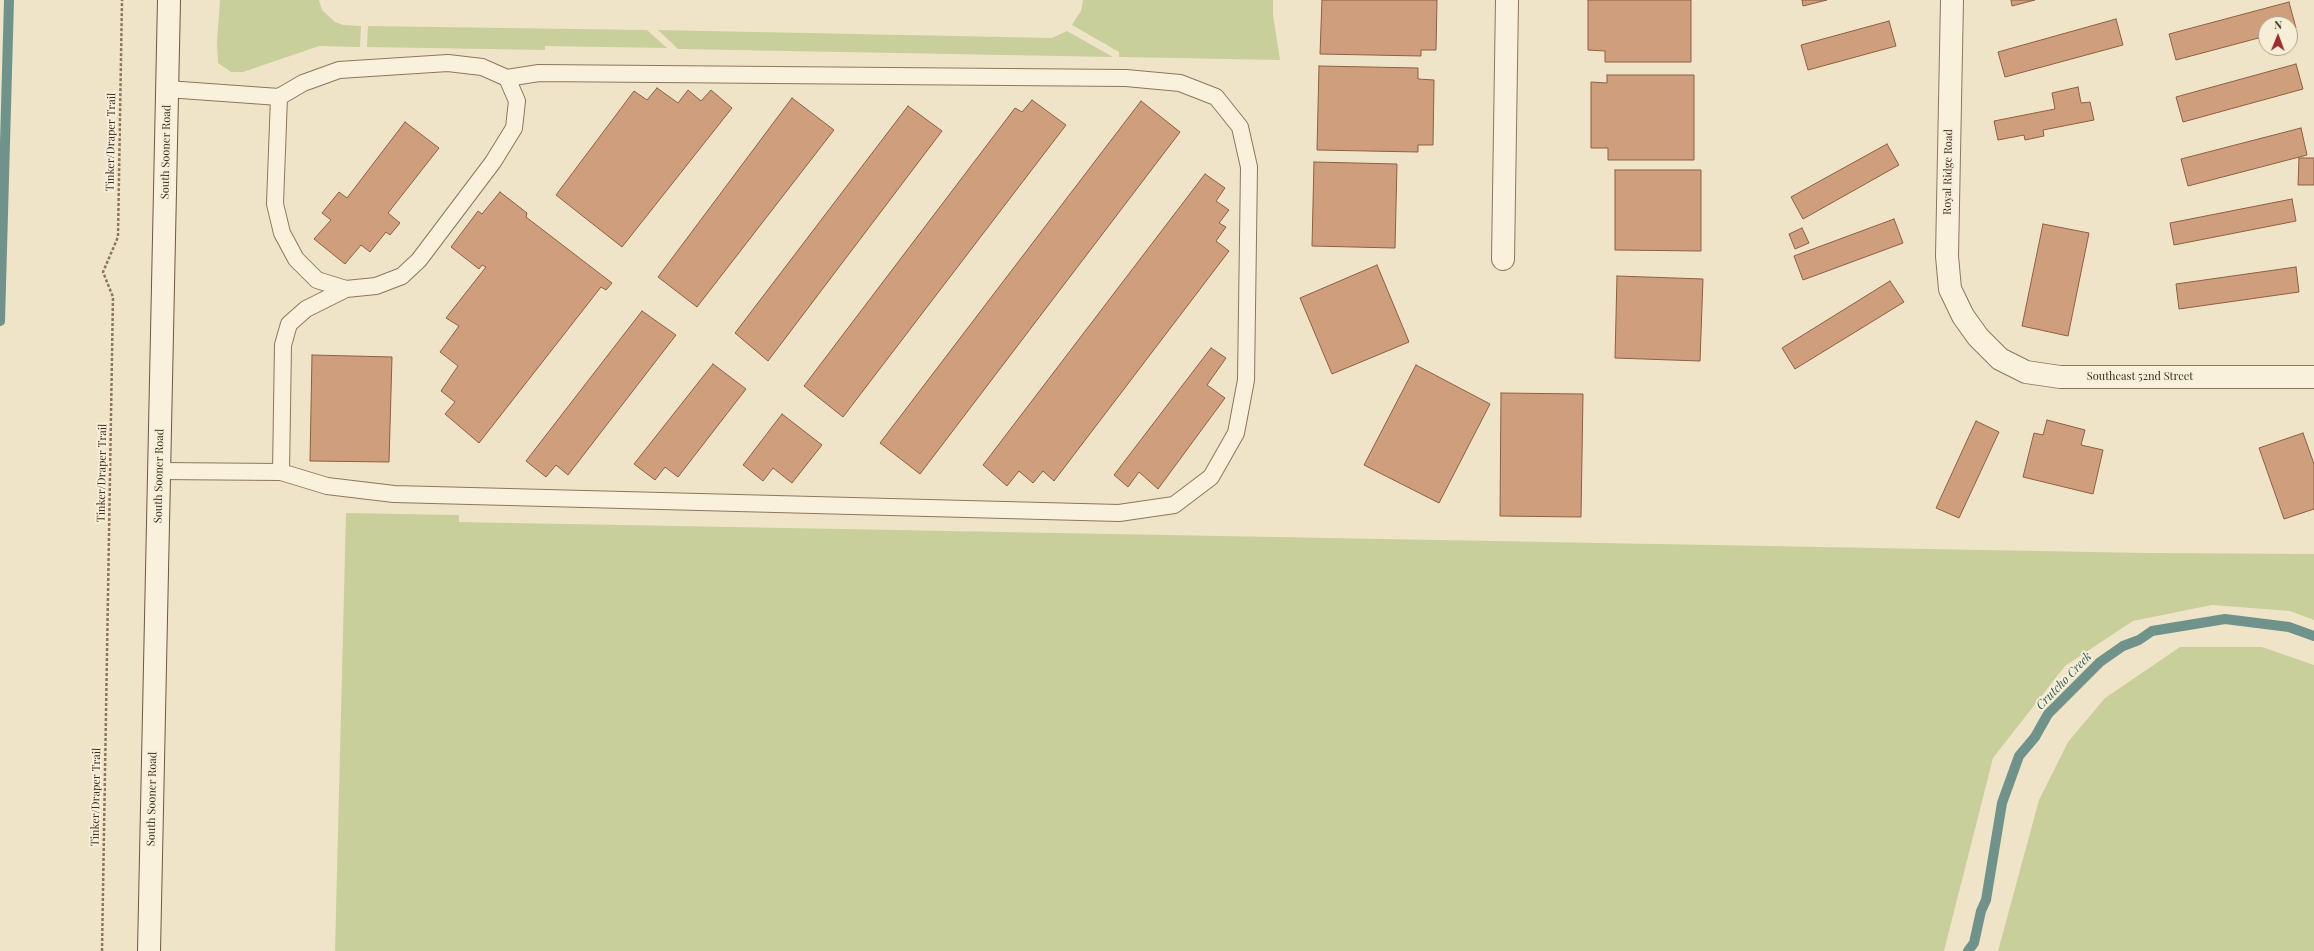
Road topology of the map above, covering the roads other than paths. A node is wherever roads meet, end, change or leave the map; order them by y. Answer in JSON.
{"nodes":[{"id":1,"x":169,"y":0,"type":"edge"},
{"id":2,"x":1507,"y":0,"type":"edge"},
{"id":3,"x":1952,"y":0,"type":"edge"},
{"id":4,"x":507,"y":78,"type":"junction"},
{"id":5,"x":167,"y":89,"type":"junction"},
{"id":6,"x":280,"y":97,"type":"junction"},
{"id":7,"x":1503,"y":259,"type":"dead end"},
{"id":8,"x":346,"y":289,"type":"junction"},
{"id":9,"x":1978,"y":337,"type":"joint"},
{"id":10,"x":2314,"y":377,"type":"edge"},
{"id":11,"x":159,"y":471,"type":"junction"},
{"id":12,"x":280,"y":472,"type":"junction"},
{"id":13,"x":149,"y":951,"type":"edge"}],
"edges":[{"from":1,"to":5,"type":"street","name":"South Sooner Road"},
{"from":2,"to":7,"type":"street"},
{"from":3,"to":9,"type":"street","name":"Royal Ridge Road"},
{"from":4,"to":6,"type":"lane"},
{"from":4,"to":8,"type":"lane"},
{"from":4,"to":12,"type":"lane"},
{"from":5,"to":6,"type":"lane"},
{"from":5,"to":11,"type":"street","name":"South Sooner Road"},
{"from":6,"to":8,"type":"lane"},
{"from":8,"to":12,"type":"lane"},
{"from":9,"to":10,"type":"street","name":"Southeast 52nd Street"},
{"from":11,"to":12,"type":"lane"},
{"from":11,"to":13,"type":"street","name":"South Sooner Road"}]}
